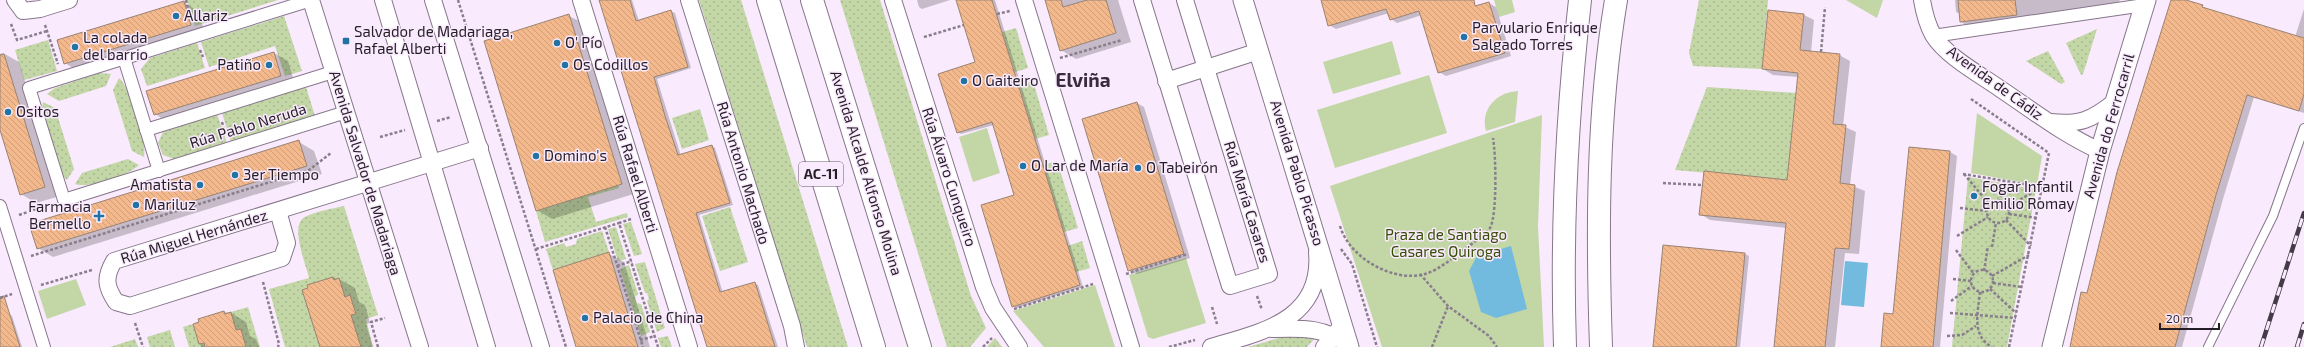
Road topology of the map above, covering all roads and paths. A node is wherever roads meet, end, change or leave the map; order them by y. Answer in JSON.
{"nodes":[{"id":1,"x":15,"y":0,"type":"edge"},
{"id":2,"x":69,"y":0,"type":"edge"},
{"id":3,"x":311,"y":0,"type":"edge"},
{"id":4,"x":383,"y":0,"type":"edge"},
{"id":5,"x":433,"y":0,"type":"edge"},
{"id":6,"x":458,"y":0,"type":"edge"},
{"id":7,"x":581,"y":0,"type":"edge"},
{"id":8,"x":689,"y":0,"type":"edge"},
{"id":9,"x":768,"y":0,"type":"edge"},
{"id":10,"x":812,"y":0,"type":"edge"},
{"id":11,"x":893,"y":0,"type":"edge"},
{"id":12,"x":1142,"y":0,"type":"edge"},
{"id":13,"x":1185,"y":0,"type":"edge"},
{"id":14,"x":1243,"y":0,"type":"edge"},
{"id":15,"x":1580,"y":0,"type":"edge"},
{"id":16,"x":1922,"y":0,"type":"edge"},
{"id":17,"x":1616,"y":3,"type":"edge"},
{"id":18,"x":2145,"y":3,"type":"edge"},
{"id":19,"x":1019,"y":5,"type":"edge"},
{"id":20,"x":1826,"y":7,"type":"dead end"},
{"id":21,"x":40,"y":9,"type":"junction"},
{"id":22,"x":997,"y":14,"type":"dead end"},
{"id":23,"x":964,"y":25,"type":"dead end"},
{"id":24,"x":1934,"y":36,"type":"junction"},
{"id":25,"x":924,"y":37,"type":"dead end"},
{"id":26,"x":1122,"y":40,"type":"dead end"},
{"id":27,"x":1259,"y":51,"type":"junction"},
{"id":28,"x":1821,"y":52,"type":"dead end"},
{"id":29,"x":124,"y":58,"type":"junction"},
{"id":30,"x":1059,"y":59,"type":"dead end"},
{"id":31,"x":1206,"y":68,"type":"junction"},
{"id":32,"x":333,"y":72,"type":"junction"},
{"id":33,"x":62,"y":78,"type":"junction"},
{"id":34,"x":1166,"y":81,"type":"junction"},
{"id":35,"x":1971,"y":99,"type":"dead end"},
{"id":36,"x":2113,"y":103,"type":"junction"},
{"id":37,"x":218,"y":108,"type":"junction"},
{"id":38,"x":346,"y":112,"type":"junction"},
{"id":39,"x":453,"y":116,"type":"dead end"},
{"id":40,"x":2049,"y":122,"type":"junction"},
{"id":41,"x":430,"y":123,"type":"dead end"},
{"id":42,"x":2304,"y":128,"type":"edge"},
{"id":43,"x":146,"y":130,"type":"junction"},
{"id":44,"x":405,"y":130,"type":"dead end"},
{"id":45,"x":380,"y":137,"type":"dead end"},
{"id":46,"x":1494,"y":138,"type":"dead end"},
{"id":47,"x":230,"y":148,"type":"junction"},
{"id":48,"x":480,"y":148,"type":"junction"},
{"id":49,"x":2100,"y":151,"type":"junction"},
{"id":50,"x":331,"y":153,"type":"dead end"},
{"id":51,"x":431,"y":164,"type":"junction"},
{"id":52,"x":159,"y":171,"type":"junction"},
{"id":53,"x":2004,"y":181,"type":"junction"},
{"id":54,"x":368,"y":183,"type":"junction"},
{"id":55,"x":1662,"y":183,"type":"dead end"},
{"id":56,"x":1702,"y":185,"type":"dead end"},
{"id":57,"x":2042,"y":187,"type":"junction"},
{"id":58,"x":64,"y":200,"type":"junction"},
{"id":59,"x":2000,"y":202,"type":"junction"},
{"id":60,"x":1990,"y":205,"type":"junction"},
{"id":61,"x":0,"y":206,"type":"edge"},
{"id":62,"x":2007,"y":207,"type":"junction"},
{"id":63,"x":1960,"y":208,"type":"dead end"},
{"id":64,"x":278,"y":211,"type":"junction"},
{"id":65,"x":1987,"y":212,"type":"junction"},
{"id":66,"x":2008,"y":214,"type":"junction"},
{"id":67,"x":1988,"y":217,"type":"junction"},
{"id":68,"x":634,"y":218,"type":"dead end"},
{"id":69,"x":2036,"y":218,"type":"junction"},
{"id":70,"x":4,"y":219,"type":"junction"},
{"id":71,"x":2006,"y":220,"type":"junction"},
{"id":72,"x":619,"y":223,"type":"junction"},
{"id":73,"x":1996,"y":223,"type":"junction"},
{"id":74,"x":1340,"y":226,"type":"dead end"},
{"id":75,"x":605,"y":227,"type":"junction"},
{"id":76,"x":1315,"y":233,"type":"junction"},
{"id":77,"x":1957,"y":236,"type":"dead end"},
{"id":78,"x":1988,"y":246,"type":"dead end"},
{"id":79,"x":2031,"y":246,"type":"junction"},
{"id":80,"x":1992,"y":247,"type":"dead end"},
{"id":81,"x":536,"y":249,"type":"junction"},
{"id":82,"x":1956,"y":250,"type":"dead end"},
{"id":83,"x":1188,"y":254,"type":"dead end"},
{"id":84,"x":2029,"y":255,"type":"junction"},
{"id":85,"x":17,"y":260,"type":"junction"},
{"id":86,"x":632,"y":261,"type":"junction"},
{"id":87,"x":258,"y":266,"type":"junction"},
{"id":88,"x":617,"y":266,"type":"junction"},
{"id":89,"x":108,"y":271,"type":"junction"},
{"id":90,"x":1984,"y":271,"type":"junction"},
{"id":91,"x":1126,"y":274,"type":"dead end"},
{"id":92,"x":1420,"y":274,"type":"junction"},
{"id":93,"x":1974,"y":274,"type":"junction"},
{"id":94,"x":1992,"y":276,"type":"junction"},
{"id":95,"x":1953,"y":278,"type":"dead end"},
{"id":96,"x":1971,"y":281,"type":"junction"},
{"id":97,"x":1097,"y":282,"type":"dead end"},
{"id":98,"x":1993,"y":283,"type":"junction"},
{"id":99,"x":1972,"y":286,"type":"junction"},
{"id":100,"x":2022,"y":287,"type":"junction"},
{"id":101,"x":26,"y":289,"type":"junction"},
{"id":102,"x":1990,"y":290,"type":"junction"},
{"id":103,"x":1980,"y":292,"type":"junction"},
{"id":104,"x":1257,"y":293,"type":"dead end"},
{"id":105,"x":0,"y":298,"type":"edge"},
{"id":106,"x":1951,"y":301,"type":"dead end"},
{"id":107,"x":130,"y":306,"type":"junction"},
{"id":108,"x":1448,"y":306,"type":"junction"},
{"id":109,"x":1212,"y":307,"type":"dead end"},
{"id":110,"x":1011,"y":310,"type":"dead end"},
{"id":111,"x":1262,"y":310,"type":"dead end"},
{"id":112,"x":1950,"y":313,"type":"dead end"},
{"id":113,"x":2017,"y":314,"type":"junction"},
{"id":114,"x":1977,"y":315,"type":"junction"},
{"id":115,"x":385,"y":318,"type":"dead end"},
{"id":116,"x":2016,"y":318,"type":"junction"},
{"id":117,"x":1217,"y":324,"type":"dead end"},
{"id":118,"x":1976,"y":326,"type":"junction"},
{"id":119,"x":1268,"y":330,"type":"junction"},
{"id":120,"x":655,"y":336,"type":"junction"},
{"id":121,"x":1948,"y":336,"type":"dead end"},
{"id":122,"x":1344,"y":337,"type":"edge"},
{"id":123,"x":1197,"y":339,"type":"dead end"},
{"id":124,"x":640,"y":340,"type":"junction"},
{"id":125,"x":918,"y":343,"type":"edge"},
{"id":126,"x":44,"y":347,"type":"edge"},
{"id":127,"x":143,"y":347,"type":"edge"},
{"id":128,"x":278,"y":347,"type":"edge"},
{"id":129,"x":378,"y":347,"type":"edge"},
{"id":130,"x":420,"y":347,"type":"edge"},
{"id":131,"x":488,"y":347,"type":"edge"},
{"id":132,"x":541,"y":347,"type":"edge"},
{"id":133,"x":566,"y":347,"type":"edge"},
{"id":134,"x":642,"y":347,"type":"edge"},
{"id":135,"x":658,"y":347,"type":"edge"},
{"id":136,"x":689,"y":347,"type":"edge"},
{"id":137,"x":796,"y":347,"type":"edge"},
{"id":138,"x":874,"y":347,"type":"edge"},
{"id":139,"x":1018,"y":347,"type":"edge"},
{"id":140,"x":1131,"y":347,"type":"edge"},
{"id":141,"x":1169,"y":347,"type":"edge"},
{"id":142,"x":1211,"y":347,"type":"edge"},
{"id":143,"x":1324,"y":347,"type":"edge"},
{"id":144,"x":1432,"y":347,"type":"edge"},
{"id":145,"x":1497,"y":347,"type":"edge"},
{"id":146,"x":1565,"y":347,"type":"edge"},
{"id":147,"x":1601,"y":347,"type":"edge"},
{"id":148,"x":1992,"y":347,"type":"edge"},
{"id":149,"x":2009,"y":347,"type":"edge"},
{"id":150,"x":2052,"y":347,"type":"edge"},
{"id":151,"x":2208,"y":347,"type":"edge"}],
"edges":[{"from":1,"to":21,"type":"street"},
{"from":2,"to":21,"type":"street"},
{"from":3,"to":29,"type":"street"},
{"from":3,"to":32,"type":"street","name":"Avenida Salvador de Madariaga"},
{"from":4,"to":51,"type":"street"},
{"from":5,"to":48,"type":"street"},
{"from":6,"to":81,"type":"path"},
{"from":7,"to":136,"type":"street","name":"Rúa Rafael Alberti"},
{"from":8,"to":137,"type":"street","name":"Rúa Antonio Machado"},
{"from":9,"to":138,"type":"main road","number":"AC-11"},
{"from":10,"to":125,"type":"main road","name":"Avenida Alcalde Alfonso Molina","number":"AC-11"},
{"from":11,"to":139,"type":"street","name":"Rúa Álvaro Cunqueiro"},
{"from":12,"to":34,"type":"street","name":"Rúa María Casares"},
{"from":13,"to":31,"type":"street","name":"Rúa María Casares"},
{"from":14,"to":27,"type":"street","name":"Avenida Pablo Picasso"},
{"from":15,"to":146,"type":"main road"},
{"from":16,"to":24,"type":"street","name":"Avenida de Cádiz"},
{"from":17,"to":147,"type":"main road"},
{"from":18,"to":24,"type":"street"},
{"from":18,"to":36,"type":"street","name":"Avenida do Ferrocarril"},
{"from":19,"to":22,"type":"path"},
{"from":19,"to":140,"type":"street"},
{"from":20,"to":28,"type":"path"},
{"from":21,"to":33,"type":"path"},
{"from":23,"to":25,"type":"path"},
{"from":24,"to":40,"type":"street","name":"Avenida de Cádiz"},
{"from":26,"to":30,"type":"path"},
{"from":27,"to":31,"type":"street"},
{"from":27,"to":76,"type":"street","name":"Avenida Pablo Picasso"},
{"from":29,"to":33,"type":"street"},
{"from":29,"to":43,"type":"street"},
{"from":31,"to":34,"type":"street"},
{"from":31,"to":34,"type":"street","name":"Rúa María Casares"},
{"from":32,"to":37,"type":"street","name":"Rúa Pablo Neruda"},
{"from":32,"to":38,"type":"street","name":"Avenida Salvador de Madariaga"},
{"from":33,"to":58,"type":"street"},
{"from":35,"to":57,"type":"path"},
{"from":36,"to":40,"type":"street","name":"Avenida de Cádiz"},
{"from":36,"to":49,"type":"street","name":"Avenida do Ferrocarril"},
{"from":37,"to":43,"type":"street","name":"Rúa Pablo Neruda"},
{"from":37,"to":47,"type":"path"},
{"from":38,"to":47,"type":"street","name":"Rúa Pablo Neruda"},
{"from":38,"to":54,"type":"street","name":"Avenida Salvador de Madariaga"},
{"from":39,"to":41,"type":"path"},
{"from":40,"to":49,"type":"street","name":"Avenida de Cádiz"},
{"from":42,"to":151,"type":"lane"},
{"from":43,"to":52,"type":"street"},
{"from":44,"to":45,"type":"path"},
{"from":46,"to":92,"type":"path"},
{"from":47,"to":52,"type":"street","name":"Rúa Pablo Neruda"},
{"from":48,"to":51,"type":"street","name":"Rúa Miguel Hernández"},
{"from":48,"to":132,"type":"street"},
{"from":49,"to":150,"type":"street","name":"Avenida do Ferrocarril"},
{"from":50,"to":85,"type":"path"},
{"from":51,"to":54,"type":"street","name":"Rúa Miguel Hernández"},
{"from":51,"to":131,"type":"street"},
{"from":52,"to":58,"type":"street","name":"Rúa Pablo Neruda"},
{"from":53,"to":57,"type":"path"},
{"from":53,"to":59,"type":"path"},
{"from":53,"to":60,"type":"path"},
{"from":54,"to":64,"type":"street","name":"Rúa Miguel Hernández"},
{"from":54,"to":130,"type":"street","name":"Avenida Salvador de Madariaga"},
{"from":55,"to":56,"type":"path"},
{"from":57,"to":62,"type":"path"},
{"from":57,"to":69,"type":"path"},
{"from":58,"to":70,"type":"path"},
{"from":59,"to":60,"type":"path"},
{"from":59,"to":62,"type":"path"},
{"from":60,"to":65,"type":"path"},
{"from":61,"to":70,"type":"street"},
{"from":62,"to":66,"type":"path"},
{"from":63,"to":65,"type":"path"},
{"from":64,"to":87,"type":"street","name":"Rúa Miguel Hernández"},
{"from":64,"to":89,"type":"street","name":"Rúa Miguel Hernández"},
{"from":65,"to":67,"type":"path"},
{"from":66,"to":69,"type":"path"},
{"from":66,"to":71,"type":"path"},
{"from":67,"to":73,"type":"path"},
{"from":67,"to":77,"type":"path"},
{"from":68,"to":72,"type":"path"},
{"from":69,"to":79,"type":"path"},
{"from":70,"to":85,"type":"street"},
{"from":71,"to":73,"type":"path"},
{"from":71,"to":79,"type":"path"},
{"from":72,"to":75,"type":"path"},
{"from":72,"to":86,"type":"path"},
{"from":73,"to":80,"type":"path"},
{"from":74,"to":92,"type":"path"},
{"from":75,"to":81,"type":"path"},
{"from":75,"to":88,"type":"path"},
{"from":76,"to":119,"type":"street"},
{"from":76,"to":122,"type":"street","name":"Avenida Pablo Picasso"},
{"from":78,"to":90,"type":"path"},
{"from":79,"to":84,"type":"path"},
{"from":81,"to":133,"type":"path"},
{"from":82,"to":93,"type":"path"},
{"from":83,"to":91,"type":"path"},
{"from":84,"to":94,"type":"path"},
{"from":84,"to":100,"type":"path"},
{"from":85,"to":101,"type":"street"},
{"from":86,"to":88,"type":"path"},
{"from":86,"to":120,"type":"path"},
{"from":87,"to":107,"type":"street","name":"Rúa Miguel Hernández"},
{"from":87,"to":128,"type":"path"},
{"from":88,"to":124,"type":"path"},
{"from":89,"to":101,"type":"path"},
{"from":89,"to":107,"type":"street","name":"Rúa Miguel Hernández"},
{"from":90,"to":93,"type":"path"},
{"from":90,"to":94,"type":"path"},
{"from":92,"to":108,"type":"path"},
{"from":93,"to":96,"type":"path"},
{"from":94,"to":98,"type":"path"},
{"from":95,"to":96,"type":"path"},
{"from":96,"to":99,"type":"path"},
{"from":97,"to":110,"type":"path"},
{"from":98,"to":100,"type":"path"},
{"from":98,"to":102,"type":"path"},
{"from":99,"to":103,"type":"path"},
{"from":99,"to":106,"type":"path"},
{"from":100,"to":113,"type":"path"},
{"from":101,"to":105,"type":"path"},
{"from":101,"to":126,"type":"street"},
{"from":102,"to":103,"type":"path"},
{"from":102,"to":113,"type":"path"},
{"from":103,"to":114,"type":"path"},
{"from":104,"to":111,"type":"path"},
{"from":107,"to":127,"type":"path"},
{"from":108,"to":144,"type":"path"},
{"from":108,"to":145,"type":"path"},
{"from":109,"to":117,"type":"path"},
{"from":112,"to":114,"type":"path"},
{"from":113,"to":116,"type":"path"},
{"from":114,"to":116,"type":"path"},
{"from":114,"to":118,"type":"path"},
{"from":115,"to":129,"type":"path"},
{"from":116,"to":149,"type":"path"},
{"from":118,"to":121,"type":"path"},
{"from":118,"to":148,"type":"path"},
{"from":119,"to":122,"type":"street"},
{"from":119,"to":142,"type":"street"},
{"from":120,"to":124,"type":"path"},
{"from":120,"to":135,"type":"path"},
{"from":122,"to":143,"type":"street"},
{"from":123,"to":141,"type":"path"},
{"from":124,"to":134,"type":"path"}]}
